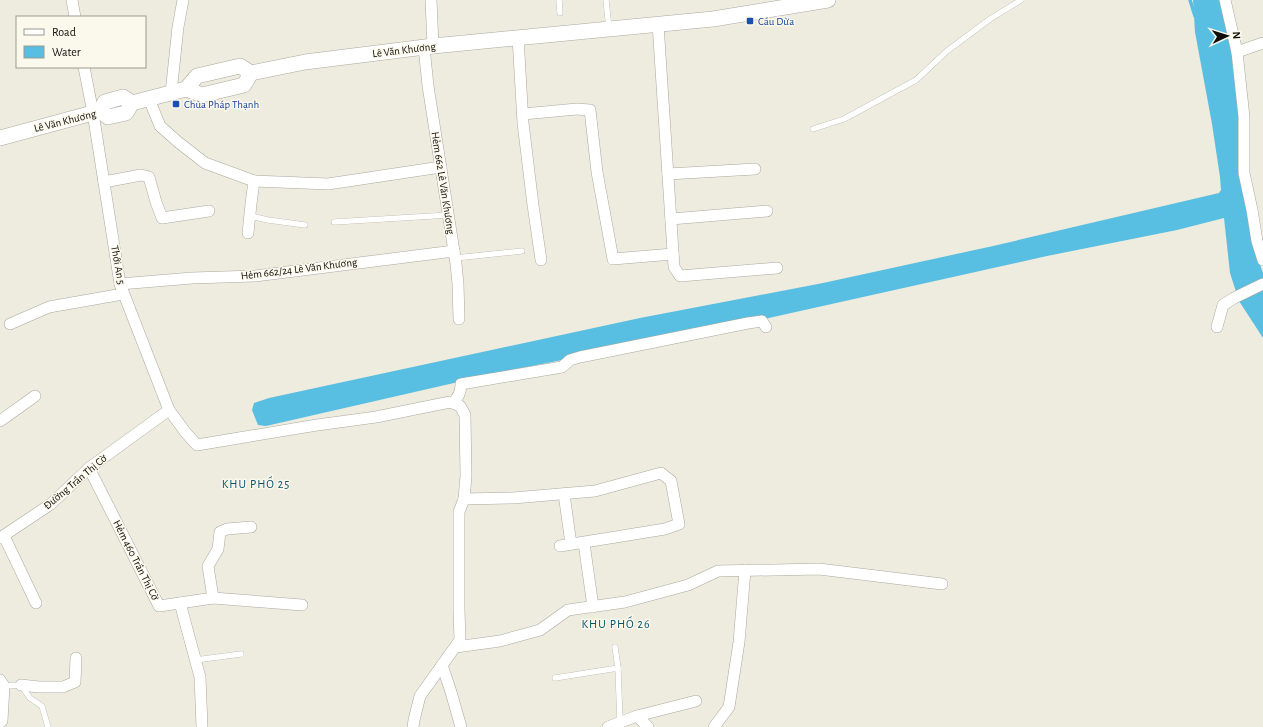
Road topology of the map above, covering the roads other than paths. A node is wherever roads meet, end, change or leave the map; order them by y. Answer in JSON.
{"nodes":[{"id":1,"x":72,"y":0,"type":"edge"},
{"id":2,"x":183,"y":0,"type":"edge"},
{"id":3,"x":432,"y":0,"type":"edge"},
{"id":4,"x":559,"y":0,"type":"edge"},
{"id":5,"x":606,"y":0,"type":"edge"},
{"id":6,"x":828,"y":0,"type":"edge"},
{"id":7,"x":1021,"y":0,"type":"edge"},
{"id":8,"x":1225,"y":0,"type":"edge"},
{"id":9,"x":560,"y":13,"type":"dead end"},
{"id":10,"x":75,"y":16,"type":"edge"},
{"id":11,"x":658,"y":24,"type":"junction"},
{"id":12,"x":609,"y":29,"type":"junction"},
{"id":13,"x":518,"y":37,"type":"junction"},
{"id":14,"x":1263,"y":43,"type":"edge"},
{"id":15,"x":429,"y":46,"type":"junction"},
{"id":16,"x":1237,"y":52,"type":"junction"},
{"id":17,"x":84,"y":68,"type":"edge"},
{"id":18,"x":171,"y":93,"type":"junction"},
{"id":19,"x":149,"y":98,"type":"junction"},
{"id":20,"x":96,"y":112,"type":"junction"},
{"id":21,"x":523,"y":114,"type":"junction"},
{"id":22,"x":813,"y":129,"type":"dead end"},
{"id":23,"x":0,"y":138,"type":"edge"},
{"id":24,"x":441,"y":167,"type":"junction"},
{"id":25,"x":755,"y":169,"type":"dead end"},
{"id":26,"x":668,"y":174,"type":"junction"},
{"id":27,"x":254,"y":181,"type":"junction"},
{"id":28,"x":104,"y":182,"type":"junction"},
{"id":29,"x":210,"y":211,"type":"dead end"},
{"id":30,"x":767,"y":211,"type":"dead end"},
{"id":31,"x":449,"y":215,"type":"junction"},
{"id":32,"x":250,"y":216,"type":"junction"},
{"id":33,"x":671,"y":219,"type":"junction"},
{"id":34,"x":334,"y":222,"type":"dead end"},
{"id":35,"x":305,"y":224,"type":"dead end"},
{"id":36,"x":248,"y":233,"type":"dead end"},
{"id":37,"x":522,"y":251,"type":"dead end"},
{"id":38,"x":454,"y":254,"type":"junction"},
{"id":39,"x":673,"y":254,"type":"junction"},
{"id":40,"x":541,"y":260,"type":"dead end"},
{"id":41,"x":1263,"y":260,"type":"edge"},
{"id":42,"x":777,"y":268,"type":"dead end"},
{"id":43,"x":1263,"y":284,"type":"edge"},
{"id":44,"x":122,"y":289,"type":"junction"},
{"id":45,"x":459,"y":318,"type":"dead end"},
{"id":46,"x":10,"y":324,"type":"dead end"},
{"id":47,"x":766,"y":327,"type":"dead end"},
{"id":48,"x":1217,"y":327,"type":"dead end"},
{"id":49,"x":35,"y":396,"type":"dead end"},
{"id":50,"x":453,"y":403,"type":"junction"},
{"id":51,"x":169,"y":410,"type":"junction"},
{"id":52,"x":0,"y":421,"type":"edge"},
{"id":53,"x":89,"y":468,"type":"junction"},
{"id":54,"x":564,"y":494,"type":"junction"},
{"id":55,"x":464,"y":499,"type":"junction"},
{"id":56,"x":251,"y":527,"type":"dead end"},
{"id":57,"x":2,"y":537,"type":"edge"},
{"id":58,"x":584,"y":543,"type":"junction"},
{"id":59,"x":745,"y":570,"type":"junction"},
{"id":60,"x":942,"y":584,"type":"dead end"},
{"id":61,"x":213,"y":598,"type":"junction"},
{"id":62,"x":36,"y":603,"type":"dead end"},
{"id":63,"x":180,"y":604,"type":"junction"},
{"id":64,"x":302,"y":605,"type":"dead end"},
{"id":65,"x":593,"y":607,"type":"junction"},
{"id":66,"x":456,"y":647,"type":"junction"},
{"id":67,"x":614,"y":647,"type":"dead end"},
{"id":68,"x":241,"y":654,"type":"dead end"},
{"id":69,"x":76,"y":658,"type":"dead end"},
{"id":70,"x":195,"y":660,"type":"junction"},
{"id":71,"x":442,"y":665,"type":"junction"},
{"id":72,"x":618,"y":668,"type":"junction"},
{"id":73,"x":555,"y":678,"type":"dead end"},
{"id":74,"x":2,"y":683,"type":"edge"},
{"id":75,"x":21,"y":685,"type":"junction"},
{"id":76,"x":696,"y":701,"type":"dead end"},
{"id":77,"x":637,"y":716,"type":"junction"},
{"id":78,"x":0,"y":722,"type":"edge"},
{"id":79,"x":620,"y":722,"type":"junction"},
{"id":80,"x":48,"y":727,"type":"edge"},
{"id":81,"x":202,"y":727,"type":"edge"},
{"id":82,"x":413,"y":727,"type":"edge"},
{"id":83,"x":461,"y":727,"type":"edge"},
{"id":84,"x":608,"y":727,"type":"edge"},
{"id":85,"x":648,"y":727,"type":"edge"},
{"id":86,"x":714,"y":727,"type":"edge"}],
"edges":[{"from":1,"to":10,"type":"street"},
{"from":2,"to":18,"type":"street"},
{"from":3,"to":15,"type":"street","name":"Hẻm 662 Lê Văn Khương"},
{"from":4,"to":9,"type":"lane"},
{"from":5,"to":12,"type":"lane"},
{"from":6,"to":11,"type":"main road","name":"Lê Văn Khương"},
{"from":7,"to":22,"type":"lane"},
{"from":8,"to":16,"type":"street"},
{"from":11,"to":12,"type":"main road","name":"Lê Văn Khương"},
{"from":11,"to":26,"type":"street"},
{"from":12,"to":13,"type":"main road","name":"Lê Văn Khương"},
{"from":13,"to":15,"type":"main road","name":"Lê Văn Khương"},
{"from":13,"to":21,"type":"street"},
{"from":14,"to":16,"type":"street"},
{"from":15,"to":18,"type":"main road","name":"Lê Văn Khương"},
{"from":15,"to":24,"type":"street","name":"Hẻm 662 Lê Văn Khương"},
{"from":16,"to":41,"type":"street"},
{"from":17,"to":20,"type":"street","name":"Thới An 5"},
{"from":18,"to":19,"type":"main road","name":"Lê Văn Khương"},
{"from":19,"to":20,"type":"main road","name":"Lê Văn Khương"},
{"from":19,"to":27,"type":"street"},
{"from":20,"to":23,"type":"main road","name":"Lê Văn Khương"},
{"from":20,"to":28,"type":"street","name":"Thới An 5"},
{"from":21,"to":39,"type":"street"},
{"from":21,"to":40,"type":"street"},
{"from":24,"to":27,"type":"street"},
{"from":24,"to":31,"type":"street","name":"Hẻm 662 Lê Văn Khương"},
{"from":25,"to":26,"type":"street"},
{"from":26,"to":33,"type":"street"},
{"from":27,"to":32,"type":"street"},
{"from":28,"to":29,"type":"street"},
{"from":28,"to":44,"type":"street","name":"Thới An 5"},
{"from":30,"to":33,"type":"street"},
{"from":31,"to":34,"type":"lane"},
{"from":31,"to":38,"type":"street","name":"Hẻm 662 Lê Văn Khương"},
{"from":32,"to":35,"type":"lane"},
{"from":32,"to":36,"type":"street"},
{"from":33,"to":39,"type":"street"},
{"from":37,"to":38,"type":"lane"},
{"from":38,"to":44,"type":"street","name":"Hẻm 662/24 Lê Văn Khương"},
{"from":38,"to":45,"type":"street","name":"Hẻm 662 Lê Văn Khương"},
{"from":39,"to":42,"type":"street"},
{"from":43,"to":48,"type":"street"},
{"from":44,"to":46,"type":"street","name":"Hẻm 662/24 Lê Văn Khương"},
{"from":44,"to":51,"type":"street","name":"Thới An 5"},
{"from":47,"to":50,"type":"street"},
{"from":49,"to":52,"type":"street"},
{"from":50,"to":51,"type":"street","name":"Thới An 5"},
{"from":50,"to":55,"type":"street"},
{"from":51,"to":53,"type":"street","name":"Đường Trần Thị Cờ"},
{"from":53,"to":57,"type":"street","name":"Đường Trần Thị Cờ"},
{"from":53,"to":63,"type":"street","name":"Hẻm 460 Trần Thị Cờ"},
{"from":54,"to":55,"type":"street"},
{"from":54,"to":58,"type":"street"},
{"from":54,"to":58,"type":"street"},
{"from":55,"to":66,"type":"street"},
{"from":56,"to":61,"type":"street"},
{"from":57,"to":62,"type":"street"},
{"from":58,"to":65,"type":"street"},
{"from":59,"to":60,"type":"street"},
{"from":59,"to":65,"type":"street"},
{"from":59,"to":86,"type":"street"},
{"from":61,"to":63,"type":"street"},
{"from":61,"to":64,"type":"street"},
{"from":63,"to":70,"type":"street"},
{"from":65,"to":66,"type":"street"},
{"from":66,"to":71,"type":"street"},
{"from":67,"to":72,"type":"lane"},
{"from":68,"to":70,"type":"lane"},
{"from":69,"to":75,"type":"street"},
{"from":70,"to":81,"type":"street"},
{"from":71,"to":82,"type":"street"},
{"from":71,"to":83,"type":"street"},
{"from":72,"to":73,"type":"lane"},
{"from":72,"to":79,"type":"lane"},
{"from":74,"to":75,"type":"lane"},
{"from":74,"to":78,"type":"street"},
{"from":75,"to":80,"type":"lane"},
{"from":76,"to":77,"type":"street"},
{"from":77,"to":79,"type":"street"},
{"from":77,"to":85,"type":"street"},
{"from":79,"to":84,"type":"street"}]}
